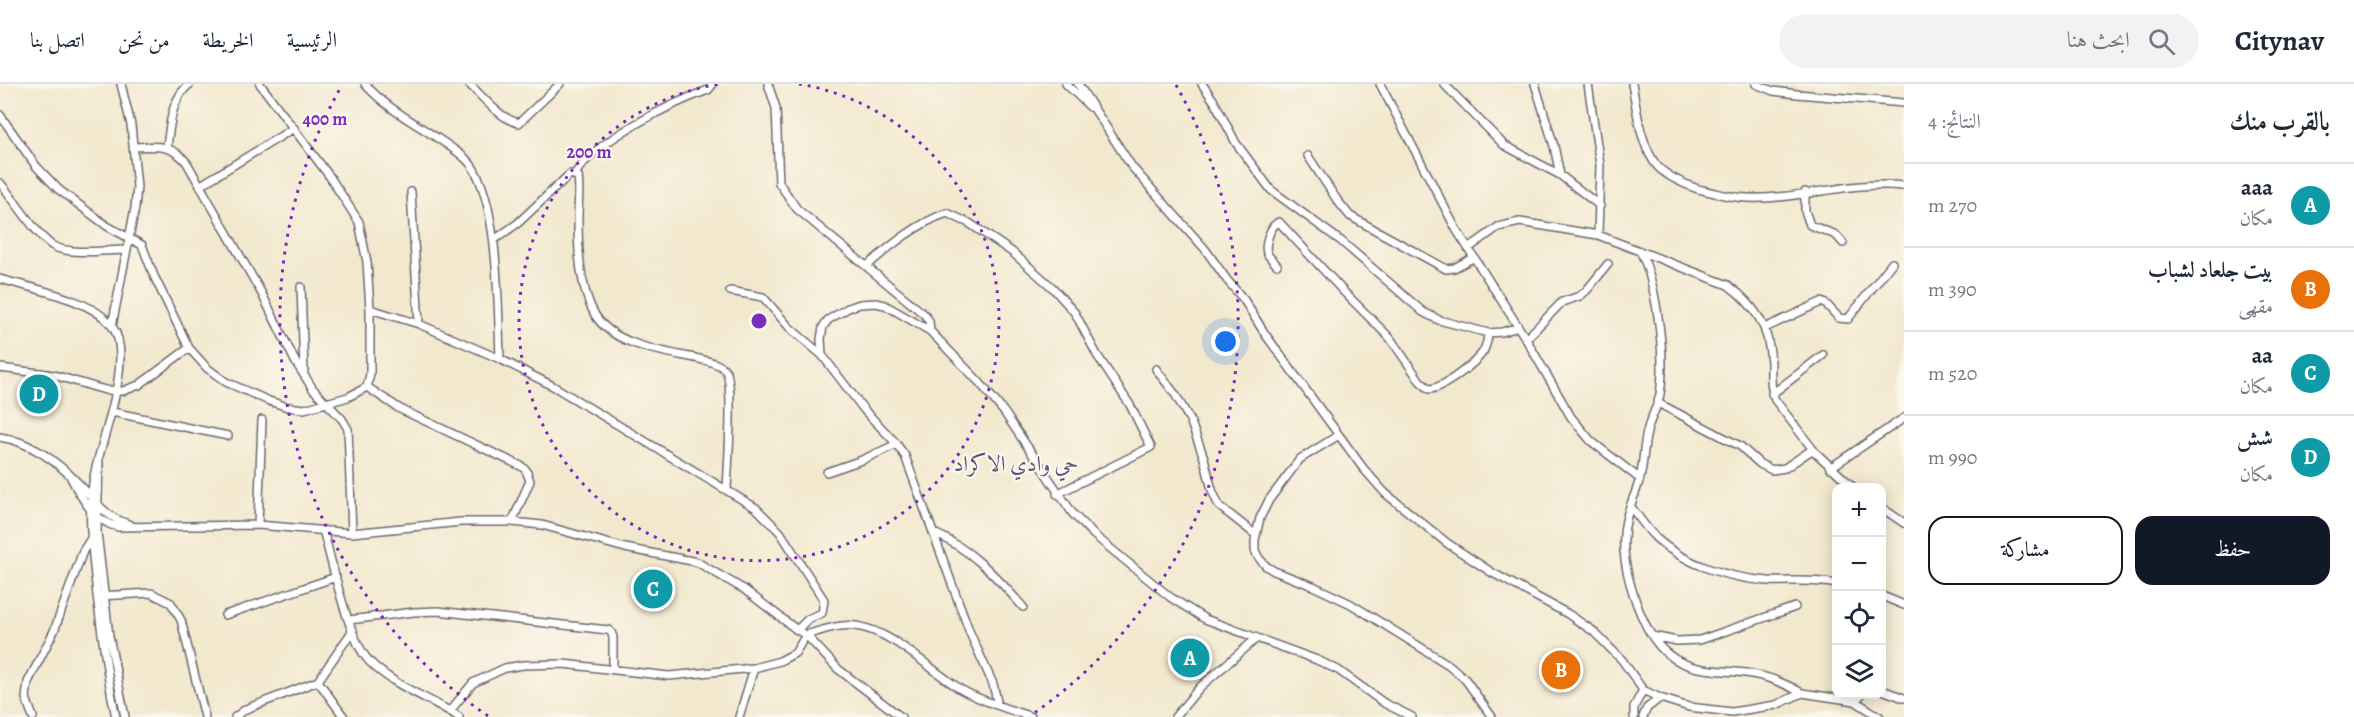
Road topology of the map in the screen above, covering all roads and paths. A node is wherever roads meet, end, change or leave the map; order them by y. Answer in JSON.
{"nodes":[{"id":1,"x":121,"y":84,"type":"edge"},
{"id":2,"x":190,"y":84,"type":"edge"},
{"id":3,"x":260,"y":84,"type":"edge"},
{"id":4,"x":365,"y":84,"type":"edge"},
{"id":5,"x":469,"y":84,"type":"edge"},
{"id":6,"x":560,"y":84,"type":"edge"},
{"id":7,"x":713,"y":84,"type":"edge"},
{"id":8,"x":768,"y":84,"type":"edge"},
{"id":9,"x":1078,"y":84,"type":"edge"},
{"id":10,"x":1202,"y":84,"type":"edge"},
{"id":11,"x":1380,"y":84,"type":"edge"},
{"id":12,"x":1444,"y":84,"type":"edge"},
{"id":13,"x":1535,"y":84,"type":"edge"},
{"id":14,"x":1587,"y":84,"type":"edge"},
{"id":15,"x":1632,"y":84,"type":"edge"},
{"id":16,"x":1756,"y":84,"type":"edge"},
{"id":17,"x":1068,"y":85,"type":"edge"},
{"id":18,"x":1904,"y":103,"type":"edge"},
{"id":19,"x":1096,"y":113,"type":"junction"},
{"id":20,"x":0,"y":115,"type":"edge"},
{"id":21,"x":294,"y":128,"type":"junction"},
{"id":22,"x":135,"y":147,"type":"junction"},
{"id":23,"x":167,"y":147,"type":"junction"},
{"id":24,"x":1308,"y":156,"type":"dead end"},
{"id":25,"x":575,"y":174,"type":"junction"},
{"id":26,"x":1560,"y":175,"type":"junction"},
{"id":27,"x":0,"y":183,"type":"edge"},
{"id":28,"x":201,"y":185,"type":"junction"},
{"id":29,"x":1904,"y":186,"type":"edge"},
{"id":30,"x":411,"y":192,"type":"dead end"},
{"id":31,"x":1805,"y":192,"type":"junction"},
{"id":32,"x":1600,"y":206,"type":"junction"},
{"id":33,"x":1598,"y":235,"type":"junction"},
{"id":34,"x":129,"y":237,"type":"junction"},
{"id":35,"x":494,"y":240,"type":"junction"},
{"id":36,"x":1843,"y":243,"type":"dead end"},
{"id":37,"x":1469,"y":248,"type":"junction"},
{"id":38,"x":126,"y":250,"type":"junction"},
{"id":39,"x":1640,"y":251,"type":"junction"},
{"id":40,"x":1473,"y":258,"type":"junction"},
{"id":41,"x":1892,"y":263,"type":"dead end"},
{"id":42,"x":1608,"y":264,"type":"dead end"},
{"id":43,"x":868,"y":265,"type":"junction"},
{"id":44,"x":1277,"y":265,"type":"dead end"},
{"id":45,"x":0,"y":279,"type":"edge"},
{"id":46,"x":302,"y":287,"type":"dead end"},
{"id":47,"x":730,"y":291,"type":"dead end"},
{"id":48,"x":370,"y":309,"type":"junction"},
{"id":49,"x":419,"y":324,"type":"junction"},
{"id":50,"x":112,"y":326,"type":"junction"},
{"id":51,"x":1518,"y":327,"type":"junction"},
{"id":52,"x":1765,"y":328,"type":"junction"},
{"id":53,"x":930,"y":331,"type":"junction"},
{"id":54,"x":1488,"y":333,"type":"junction"},
{"id":55,"x":1526,"y":339,"type":"junction"},
{"id":56,"x":189,"y":348,"type":"junction"},
{"id":57,"x":822,"y":355,"type":"junction"},
{"id":58,"x":1823,"y":355,"type":"dead end"},
{"id":59,"x":500,"y":359,"type":"junction"},
{"id":60,"x":0,"y":368,"type":"edge"},
{"id":61,"x":1156,"y":369,"type":"dead end"},
{"id":62,"x":304,"y":374,"type":"junction"},
{"id":63,"x":367,"y":387,"type":"junction"},
{"id":64,"x":115,"y":392,"type":"junction"},
{"id":65,"x":1772,"y":394,"type":"junction"},
{"id":66,"x":1658,"y":403,"type":"junction"},
{"id":67,"x":326,"y":404,"type":"junction"},
{"id":68,"x":111,"y":412,"type":"junction"},
{"id":69,"x":1904,"y":418,"type":"edge"},
{"id":70,"x":262,"y":420,"type":"dead end"},
{"id":71,"x":1339,"y":435,"type":"junction"},
{"id":72,"x":228,"y":436,"type":"dead end"},
{"id":73,"x":0,"y":437,"type":"edge"},
{"id":74,"x":897,"y":444,"type":"junction"},
{"id":75,"x":1813,"y":449,"type":"junction"},
{"id":76,"x":99,"y":456,"type":"junction"},
{"id":77,"x":1830,"y":468,"type":"junction"},
{"id":78,"x":827,"y":472,"type":"dead end"},
{"id":79,"x":69,"y":474,"type":"junction"},
{"id":80,"x":1640,"y":479,"type":"junction"},
{"id":81,"x":1848,"y":483,"type":"edge"},
{"id":82,"x":727,"y":489,"type":"junction"},
{"id":83,"x":1057,"y":494,"type":"junction"},
{"id":84,"x":90,"y":496,"type":"junction"},
{"id":85,"x":93,"y":506,"type":"junction"},
{"id":86,"x":1631,"y":507,"type":"junction"},
{"id":87,"x":1886,"y":511,"type":"edge"},
{"id":88,"x":96,"y":515,"type":"junction"},
{"id":89,"x":512,"y":522,"type":"junction"},
{"id":90,"x":1904,"y":523,"type":"edge"},
{"id":91,"x":258,"y":525,"type":"junction"},
{"id":92,"x":136,"y":526,"type":"junction"},
{"id":93,"x":323,"y":530,"type":"junction"},
{"id":94,"x":352,"y":532,"type":"junction"},
{"id":95,"x":934,"y":533,"type":"junction"},
{"id":96,"x":94,"y":535,"type":"junction"},
{"id":97,"x":1256,"y":536,"type":"junction"},
{"id":98,"x":336,"y":577,"type":"junction"},
{"id":99,"x":1832,"y":583,"type":"edge"},
{"id":100,"x":101,"y":596,"type":"junction"},
{"id":101,"x":1886,"y":599,"type":"edge"},
{"id":102,"x":1904,"y":605,"type":"edge"},
{"id":103,"x":1023,"y":607,"type":"dead end"},
{"id":104,"x":1795,"y":607,"type":"dead end"},
{"id":105,"x":225,"y":615,"type":"dead end"},
{"id":106,"x":349,"y":620,"type":"junction"},
{"id":107,"x":353,"y":630,"type":"junction"},
{"id":108,"x":797,"y":630,"type":"junction"},
{"id":109,"x":806,"y":635,"type":"junction"},
{"id":110,"x":1652,"y":636,"type":"junction"},
{"id":111,"x":1257,"y":638,"type":"junction"},
{"id":112,"x":754,"y":668,"type":"junction"},
{"id":113,"x":613,"y":669,"type":"junction"},
{"id":114,"x":318,"y":681,"type":"junction"},
{"id":115,"x":1643,"y":690,"type":"junction"},
{"id":116,"x":1886,"y":692,"type":"edge"},
{"id":117,"x":1802,"y":693,"type":"junction"},
{"id":118,"x":1660,"y":698,"type":"junction"},
{"id":119,"x":1904,"y":698,"type":"edge"},
{"id":120,"x":1855,"y":701,"type":"joint"},
{"id":121,"x":995,"y":703,"type":"junction"},
{"id":122,"x":450,"y":711,"type":"junction"},
{"id":123,"x":33,"y":717,"type":"edge"},
{"id":124,"x":116,"y":717,"type":"edge"},
{"id":125,"x":125,"y":717,"type":"edge"},
{"id":126,"x":205,"y":717,"type":"edge"},
{"id":127,"x":235,"y":717,"type":"edge"},
{"id":128,"x":344,"y":717,"type":"edge"},
{"id":129,"x":459,"y":717,"type":"edge"},
{"id":130,"x":739,"y":717,"type":"edge"},
{"id":131,"x":901,"y":717,"type":"edge"},
{"id":132,"x":1031,"y":717,"type":"edge"},
{"id":133,"x":1175,"y":717,"type":"edge"},
{"id":134,"x":1412,"y":717,"type":"edge"},
{"id":135,"x":1492,"y":717,"type":"edge"},
{"id":136,"x":1634,"y":717,"type":"edge"},
{"id":137,"x":1643,"y":717,"type":"edge"},
{"id":138,"x":1880,"y":717,"type":"edge"}],
"edges":[{"from":1,"to":22,"type":"street"},
{"from":2,"to":23,"type":"street"},
{"from":3,"to":21,"type":"street"},
{"from":4,"to":35,"type":"street"},
{"from":5,"to":6,"type":"street"},
{"from":7,"to":25,"type":"street"},
{"from":8,"to":43,"type":"street"},
{"from":9,"to":19,"type":"street"},
{"from":10,"to":54,"type":"street"},
{"from":11,"to":37,"type":"street"},
{"from":12,"to":26,"type":"street"},
{"from":13,"to":26,"type":"street"},
{"from":14,"to":32,"type":"street"},
{"from":15,"to":31,"type":"street"},
{"from":16,"to":18,"type":"street"},
{"from":17,"to":19,"type":"street"},
{"from":19,"to":71,"type":"street"},
{"from":20,"to":34,"type":"street"},
{"from":21,"to":28,"type":"street"},
{"from":21,"to":48,"type":"street"},
{"from":22,"to":23,"type":"street"},
{"from":22,"to":34,"type":"street"},
{"from":23,"to":28,"type":"street"},
{"from":24,"to":40,"type":"street"},
{"from":25,"to":35,"type":"street"},
{"from":25,"to":82,"type":"street"},
{"from":26,"to":32,"type":"street"},
{"from":27,"to":38,"type":"street"},
{"from":28,"to":62,"type":"street"},
{"from":29,"to":31,"type":"street"},
{"from":30,"to":49,"type":"street"},
{"from":31,"to":36,"type":"street"},
{"from":32,"to":33,"type":"street"},
{"from":33,"to":37,"type":"street"},
{"from":33,"to":39,"type":"street"},
{"from":34,"to":38,"type":"street"},
{"from":34,"to":56,"type":"street"},
{"from":35,"to":59,"type":"street"},
{"from":37,"to":40,"type":"street"},
{"from":38,"to":50,"type":"street"},
{"from":39,"to":52,"type":"street"},
{"from":39,"to":66,"type":"street"},
{"from":40,"to":51,"type":"street"},
{"from":41,"to":52,"type":"street"},
{"from":42,"to":55,"type":"street"},
{"from":43,"to":53,"type":"street"},
{"from":43,"to":83,"type":"street"},
{"from":44,"to":54,"type":"street"},
{"from":45,"to":50,"type":"street"},
{"from":46,"to":62,"type":"street"},
{"from":47,"to":57,"type":"street"},
{"from":48,"to":49,"type":"street"},
{"from":48,"to":63,"type":"street"},
{"from":49,"to":59,"type":"street"},
{"from":50,"to":64,"type":"street"},
{"from":51,"to":54,"type":"street"},
{"from":51,"to":55,"type":"street"},
{"from":52,"to":65,"type":"street"},
{"from":53,"to":57,"type":"street"},
{"from":53,"to":83,"type":"street"},
{"from":55,"to":80,"type":"street"},
{"from":56,"to":64,"type":"street"},
{"from":56,"to":67,"type":"street"},
{"from":57,"to":74,"type":"street"},
{"from":58,"to":65,"type":"street"},
{"from":59,"to":82,"type":"street"},
{"from":60,"to":64,"type":"street"},
{"from":61,"to":97,"type":"street"},
{"from":62,"to":67,"type":"street"},
{"from":63,"to":67,"type":"street"},
{"from":63,"to":89,"type":"street"},
{"from":64,"to":68,"type":"street"},
{"from":65,"to":75,"type":"street"},
{"from":66,"to":75,"type":"street"},
{"from":66,"to":80,"type":"street"},
{"from":67,"to":94,"type":"street"},
{"from":68,"to":72,"type":"street"},
{"from":68,"to":76,"type":"street"},
{"from":69,"to":77,"type":"street"},
{"from":70,"to":91,"type":"street"},
{"from":71,"to":97,"type":"street"},
{"from":71,"to":115,"type":"street"},
{"from":73,"to":79,"type":"street"},
{"from":74,"to":78,"type":"street"},
{"from":74,"to":95,"type":"street"},
{"from":75,"to":77,"type":"street"},
{"from":76,"to":84,"type":"street"},
{"from":76,"to":85,"type":"street"},
{"from":77,"to":81,"type":"street"},
{"from":79,"to":84,"type":"street"},
{"from":79,"to":85,"type":"street"},
{"from":80,"to":86,"type":"street"},
{"from":82,"to":108,"type":"street"},
{"from":83,"to":111,"type":"street"},
{"from":84,"to":85,"type":"street"},
{"from":85,"to":88,"type":"street"},
{"from":85,"to":92,"type":"street"},
{"from":85,"to":96,"type":"street"},
{"from":86,"to":99,"type":"street"},
{"from":86,"to":110,"type":"street"},
{"from":87,"to":90,"type":"street"},
{"from":88,"to":92,"type":"street"},
{"from":88,"to":96,"type":"street"},
{"from":89,"to":94,"type":"street"},
{"from":89,"to":108,"type":"street"},
{"from":91,"to":92,"type":"street"},
{"from":91,"to":93,"type":"street"},
{"from":93,"to":94,"type":"street"},
{"from":93,"to":98,"type":"street"},
{"from":95,"to":103,"type":"street"},
{"from":95,"to":121,"type":"street"},
{"from":96,"to":100,"type":"street"},
{"from":96,"to":123,"type":"street"},
{"from":97,"to":135,"type":"street"},
{"from":98,"to":105,"type":"street"},
{"from":98,"to":106,"type":"street"},
{"from":100,"to":124,"type":"street"},
{"from":100,"to":125,"type":"street"},
{"from":100,"to":126,"type":"street"},
{"from":101,"to":102,"type":"street"},
{"from":104,"to":110,"type":"street"},
{"from":106,"to":107,"type":"street"},
{"from":106,"to":113,"type":"street"},
{"from":107,"to":114,"type":"street"},
{"from":107,"to":122,"type":"street"},
{"from":108,"to":109,"type":"street"},
{"from":109,"to":112,"type":"street"},
{"from":109,"to":121,"type":"street"},
{"from":109,"to":131,"type":"street"},
{"from":110,"to":117,"type":"street"},
{"from":111,"to":133,"type":"street"},
{"from":111,"to":134,"type":"street"},
{"from":112,"to":113,"type":"street"},
{"from":112,"to":130,"type":"street"},
{"from":113,"to":122,"type":"street"},
{"from":114,"to":127,"type":"street"},
{"from":114,"to":128,"type":"street"},
{"from":115,"to":118,"type":"street"},
{"from":115,"to":136,"type":"street"},
{"from":116,"to":119,"type":"street"},
{"from":117,"to":118,"type":"street"},
{"from":117,"to":120,"type":"street"},
{"from":118,"to":137,"type":"street"},
{"from":120,"to":138,"type":"street"},
{"from":121,"to":132,"type":"street"},
{"from":122,"to":129,"type":"street"}]}
